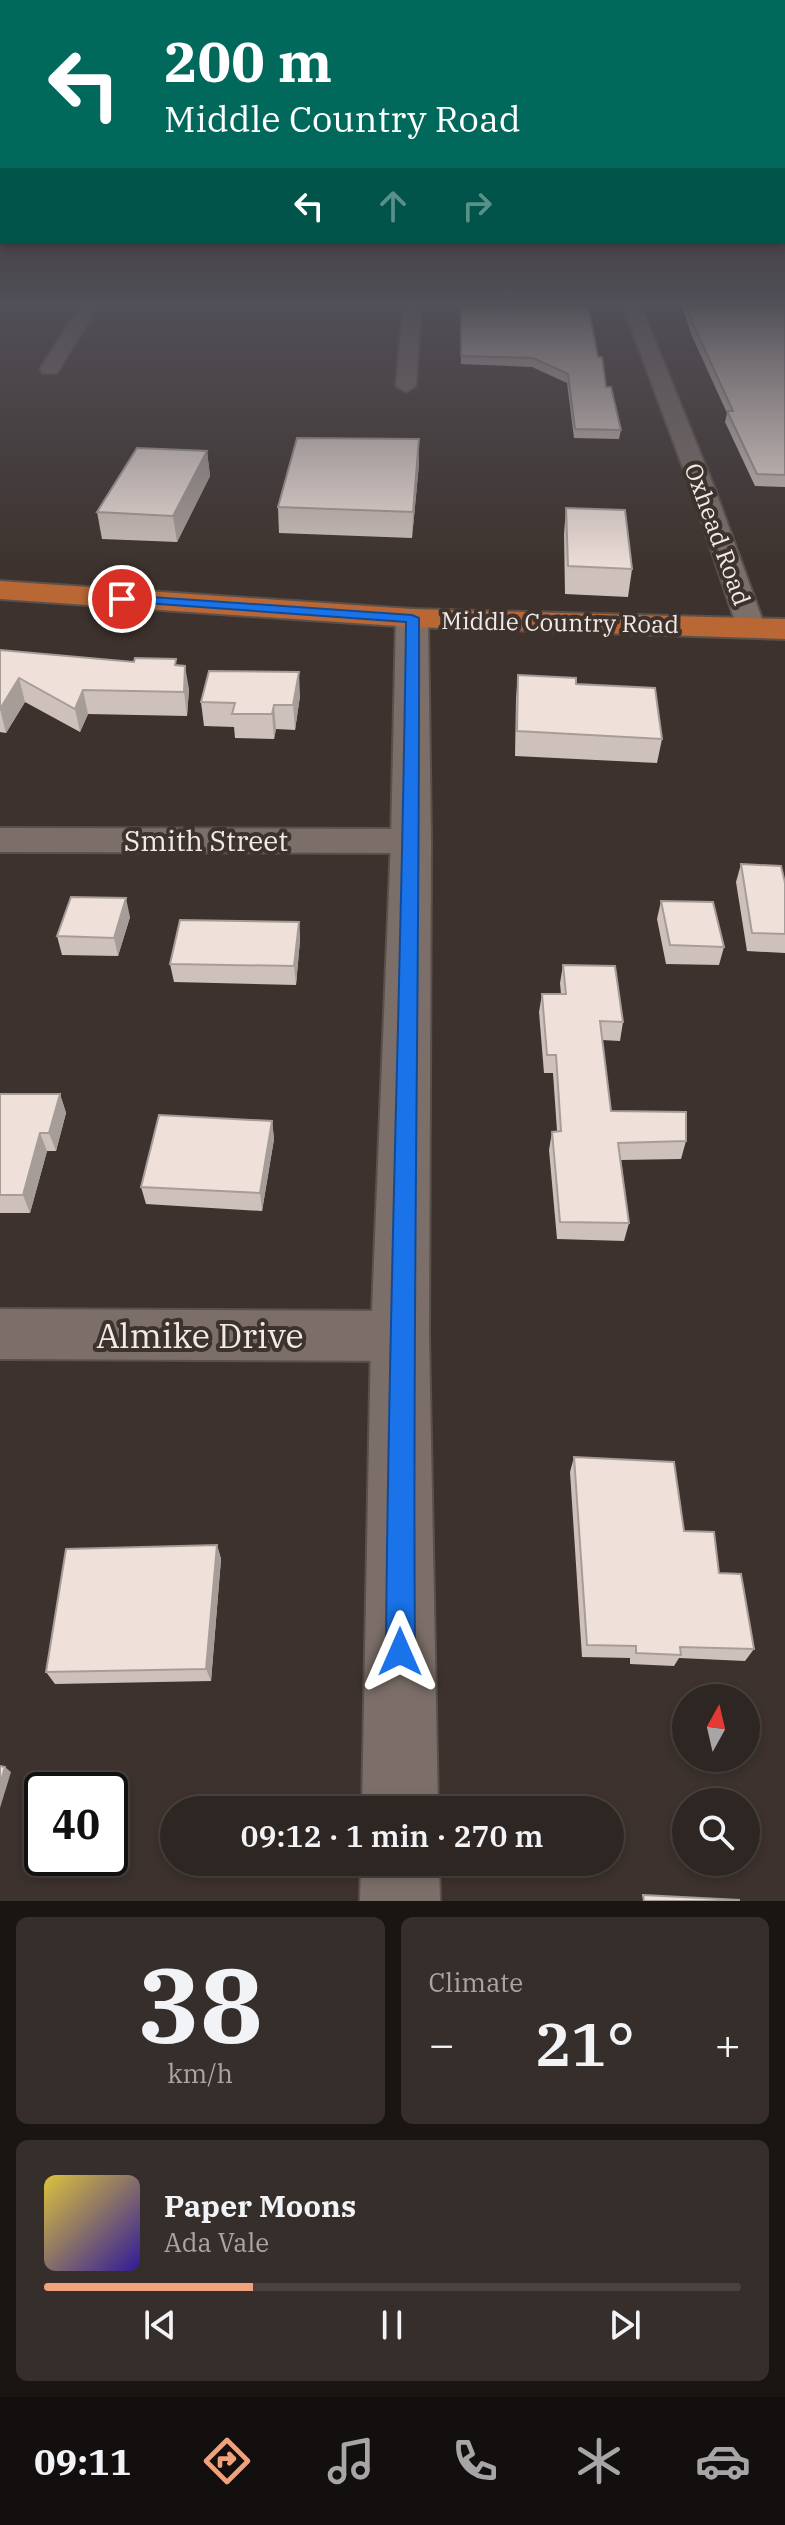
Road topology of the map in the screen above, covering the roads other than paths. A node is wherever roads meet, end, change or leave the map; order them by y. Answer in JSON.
{"nodes":[{"id":1,"x":666,"y":395,"type":"edge"},
{"id":2,"x":0,"y":590,"type":"edge"},
{"id":3,"x":412,"y":618,"type":"junction"},
{"id":4,"x":751,"y":627,"type":"junction"},
{"id":5,"x":785,"y":629,"type":"edge"},
{"id":6,"x":0,"y":840,"type":"edge"},
{"id":7,"x":411,"y":841,"type":"junction"},
{"id":8,"x":0,"y":1334,"type":"edge"},
{"id":9,"x":400,"y":1336,"type":"junction"},
{"id":10,"x":400,"y":1796,"type":"edge"},
{"id":11,"x":400,"y":1876,"type":"edge"},
{"id":12,"x":400,"y":1901,"type":"edge"}],
"edges":[{"from":1,"to":4,"type":"street","name":"Oxhead Road"},
{"from":2,"to":3,"type":"main road","name":"Middle Country Road"},
{"from":3,"to":4,"type":"main road","name":"Middle Country Road"},
{"from":3,"to":7,"type":"street"},
{"from":4,"to":5,"type":"main road","name":"Middle Country Road"},
{"from":6,"to":7,"type":"street","name":"Smith Street"},
{"from":7,"to":9,"type":"street"},
{"from":8,"to":9,"type":"street","name":"Almike Drive"},
{"from":9,"to":10,"type":"street"},
{"from":11,"to":12,"type":"street"}]}
